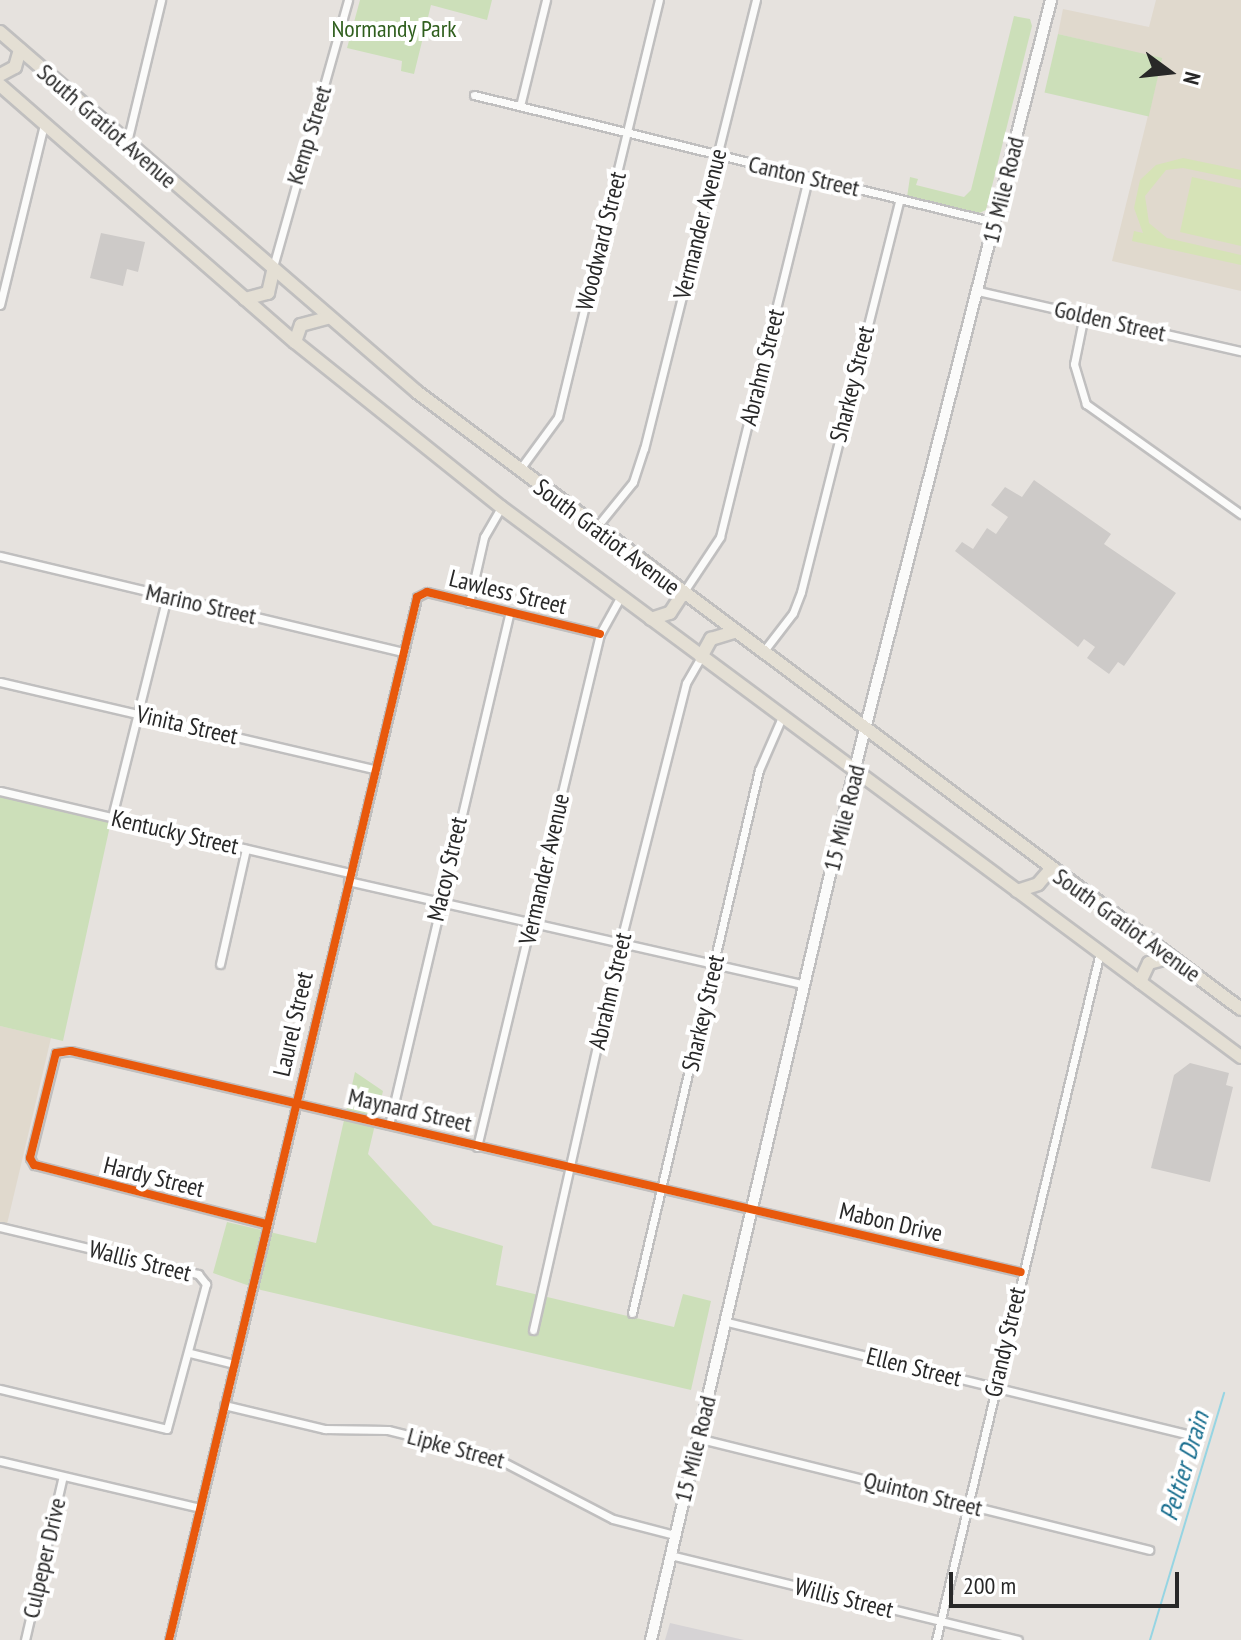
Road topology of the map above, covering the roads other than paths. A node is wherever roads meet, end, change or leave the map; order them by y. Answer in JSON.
{"nodes":[{"id":1,"x":161,"y":0,"type":"edge"},
{"id":2,"x":348,"y":0,"type":"edge"},
{"id":3,"x":546,"y":0,"type":"edge"},
{"id":4,"x":659,"y":0,"type":"edge"},
{"id":5,"x":756,"y":0,"type":"edge"},
{"id":6,"x":1051,"y":0,"type":"edge"},
{"id":7,"x":0,"y":32,"type":"edge"},
{"id":8,"x":20,"y":50,"type":"junction"},
{"id":9,"x":0,"y":75,"type":"edge"},
{"id":10,"x":0,"y":85,"type":"edge"},
{"id":11,"x":474,"y":95,"type":"dead end"},
{"id":12,"x":520,"y":106,"type":"junction"},
{"id":13,"x":44,"y":124,"type":"junction"},
{"id":14,"x":627,"y":134,"type":"junction"},
{"id":15,"x":126,"y":143,"type":"junction"},
{"id":16,"x":718,"y":156,"type":"junction"},
{"id":17,"x":808,"y":178,"type":"junction"},
{"id":18,"x":900,"y":199,"type":"junction"},
{"id":19,"x":994,"y":222,"type":"junction"},
{"id":20,"x":273,"y":271,"type":"junction"},
{"id":21,"x":978,"y":291,"type":"junction"},
{"id":22,"x":245,"y":299,"type":"junction"},
{"id":23,"x":0,"y":305,"type":"edge"},
{"id":24,"x":1084,"y":315,"type":"junction"},
{"id":25,"x":328,"y":318,"type":"junction"},
{"id":26,"x":295,"y":342,"type":"junction"},
{"id":27,"x":1241,"y":351,"type":"edge"},
{"id":28,"x":518,"y":471,"type":"junction"},
{"id":29,"x":501,"y":507,"type":"junction"},
{"id":30,"x":1241,"y":514,"type":"edge"},
{"id":31,"x":595,"y":529,"type":"junction"},
{"id":32,"x":0,"y":556,"type":"edge"},
{"id":33,"x":683,"y":593,"type":"junction"},
{"id":34,"x":167,"y":596,"type":"junction"},
{"id":35,"x":621,"y":596,"type":"junction"},
{"id":36,"x":469,"y":603,"type":"junction"},
{"id":37,"x":509,"y":615,"type":"junction"},
{"id":38,"x":651,"y":619,"type":"junction"},
{"id":39,"x":734,"y":632,"type":"junction"},
{"id":40,"x":600,"y":634,"type":"junction"},
{"id":41,"x":403,"y":652,"type":"junction"},
{"id":42,"x":762,"y":654,"type":"junction"},
{"id":43,"x":701,"y":657,"type":"junction"},
{"id":44,"x":0,"y":682,"type":"edge"},
{"id":45,"x":137,"y":714,"type":"junction"},
{"id":46,"x":782,"y":717,"type":"junction"},
{"id":47,"x":865,"y":730,"type":"junction"},
{"id":48,"x":374,"y":769,"type":"junction"},
{"id":49,"x":854,"y":772,"type":"junction"},
{"id":50,"x":0,"y":791,"type":"edge"},
{"id":51,"x":112,"y":817,"type":"junction"},
{"id":52,"x":246,"y":849,"type":"junction"},
{"id":53,"x":1051,"y":869,"type":"junction"},
{"id":54,"x":349,"y":877,"type":"junction"},
{"id":55,"x":1017,"y":891,"type":"junction"},
{"id":56,"x":439,"y":902,"type":"junction"},
{"id":57,"x":532,"y":924,"type":"junction"},
{"id":58,"x":620,"y":944,"type":"junction"},
{"id":59,"x":1100,"y":952,"type":"junction"},
{"id":60,"x":1171,"y":957,"type":"junction"},
{"id":61,"x":220,"y":964,"type":"dead end"},
{"id":62,"x":714,"y":966,"type":"junction"},
{"id":63,"x":1140,"y":982,"type":"junction"},
{"id":64,"x":804,"y":985,"type":"junction"},
{"id":65,"x":1241,"y":1009,"type":"edge"},
{"id":66,"x":1241,"y":1057,"type":"edge"},
{"id":67,"x":295,"y":1104,"type":"junction"},
{"id":68,"x":389,"y":1125,"type":"junction"},
{"id":69,"x":477,"y":1147,"type":"junction"},
{"id":70,"x":34,"y":1165,"type":"joint"},
{"id":71,"x":570,"y":1167,"type":"junction"},
{"id":72,"x":662,"y":1189,"type":"junction"},
{"id":73,"x":751,"y":1210,"type":"junction"},
{"id":74,"x":266,"y":1224,"type":"junction"},
{"id":75,"x":0,"y":1227,"type":"edge"},
{"id":76,"x":1021,"y":1272,"type":"junction"},
{"id":77,"x":632,"y":1313,"type":"dead end"},
{"id":78,"x":727,"y":1322,"type":"junction"},
{"id":79,"x":533,"y":1330,"type":"dead end"},
{"id":80,"x":190,"y":1353,"type":"junction"},
{"id":81,"x":234,"y":1364,"type":"junction"},
{"id":82,"x":995,"y":1387,"type":"junction"},
{"id":83,"x":0,"y":1389,"type":"edge"},
{"id":84,"x":224,"y":1405,"type":"junction"},
{"id":85,"x":1195,"y":1436,"type":"dead end"},
{"id":86,"x":697,"y":1438,"type":"junction"},
{"id":87,"x":0,"y":1461,"type":"edge"},
{"id":88,"x":63,"y":1476,"type":"junction"},
{"id":89,"x":967,"y":1505,"type":"junction"},
{"id":90,"x":200,"y":1508,"type":"junction"},
{"id":91,"x":675,"y":1535,"type":"junction"},
{"id":92,"x":1149,"y":1550,"type":"dead end"},
{"id":93,"x":670,"y":1555,"type":"junction"},
{"id":94,"x":940,"y":1621,"type":"junction"},
{"id":95,"x":25,"y":1640,"type":"edge"},
{"id":96,"x":169,"y":1640,"type":"edge"},
{"id":97,"x":651,"y":1640,"type":"edge"},
{"id":98,"x":936,"y":1640,"type":"edge"},
{"id":99,"x":1018,"y":1640,"type":"edge"}],
"edges":[{"from":1,"to":15,"type":"street"},
{"from":2,"to":20,"type":"street","name":"Kemp Street"},
{"from":3,"to":12,"type":"street"},
{"from":4,"to":14,"type":"street","name":"Woodward Street"},
{"from":5,"to":16,"type":"street","name":"Vermander Avenue"},
{"from":6,"to":19,"type":"main road","name":"15 Mile Road"},
{"from":7,"to":8,"type":"main road","name":"South Gratiot Avenue"},
{"from":8,"to":9,"type":"main road"},
{"from":8,"to":15,"type":"main road","name":"South Gratiot Avenue"},
{"from":10,"to":13,"type":"main road","name":"South Gratiot Avenue"},
{"from":11,"to":12,"type":"street","name":"Canton Street"},
{"from":12,"to":14,"type":"street","name":"Canton Street"},
{"from":13,"to":22,"type":"main road","name":"South Gratiot Avenue"},
{"from":13,"to":23,"type":"street"},
{"from":14,"to":16,"type":"street","name":"Canton Street"},
{"from":14,"to":28,"type":"street","name":"Woodward Street"},
{"from":15,"to":20,"type":"main road","name":"South Gratiot Avenue"},
{"from":16,"to":17,"type":"street","name":"Canton Street"},
{"from":16,"to":31,"type":"street","name":"Vermander Avenue"},
{"from":17,"to":18,"type":"street","name":"Canton Street"},
{"from":17,"to":33,"type":"street","name":"Abrahm Street"},
{"from":18,"to":19,"type":"street","name":"Canton Street"},
{"from":18,"to":42,"type":"street","name":"Sharkey Street"},
{"from":19,"to":21,"type":"main road","name":"15 Mile Road"},
{"from":20,"to":22,"type":"main road"},
{"from":20,"to":25,"type":"main road","name":"South Gratiot Avenue"},
{"from":21,"to":24,"type":"street","name":"Golden Street"},
{"from":21,"to":47,"type":"main road","name":"15 Mile Road"},
{"from":22,"to":26,"type":"main road","name":"South Gratiot Avenue"},
{"from":24,"to":27,"type":"street","name":"Golden Street"},
{"from":24,"to":30,"type":"street"},
{"from":25,"to":26,"type":"main road"},
{"from":25,"to":28,"type":"main road","name":"South Gratiot Avenue"},
{"from":26,"to":29,"type":"main road","name":"South Gratiot Avenue"},
{"from":28,"to":31,"type":"main road","name":"South Gratiot Avenue"},
{"from":29,"to":35,"type":"main road","name":"South Gratiot Avenue"},
{"from":29,"to":36,"type":"street"},
{"from":31,"to":33,"type":"main road","name":"South Gratiot Avenue"},
{"from":32,"to":34,"type":"street","name":"Marino Street"},
{"from":33,"to":38,"type":"main road"},
{"from":33,"to":39,"type":"main road","name":"South Gratiot Avenue"},
{"from":34,"to":41,"type":"street","name":"Marino Street"},
{"from":34,"to":45,"type":"street"},
{"from":35,"to":38,"type":"main road","name":"South Gratiot Avenue"},
{"from":35,"to":40,"type":"street","name":"Vermander Avenue"},
{"from":36,"to":37,"type":"street","name":"Lawless Street"},
{"from":36,"to":41,"type":"street","name":"Lawless Street"},
{"from":37,"to":40,"type":"street","name":"Lawless Street"},
{"from":37,"to":56,"type":"street","name":"Macoy Street"},
{"from":38,"to":43,"type":"main road","name":"South Gratiot Avenue"},
{"from":39,"to":42,"type":"main road","name":"South Gratiot Avenue"},
{"from":39,"to":43,"type":"main road"},
{"from":40,"to":57,"type":"street","name":"Vermander Avenue"},
{"from":41,"to":48,"type":"street","name":"Laurel Street"},
{"from":42,"to":47,"type":"main road","name":"South Gratiot Avenue"},
{"from":43,"to":46,"type":"main road","name":"South Gratiot Avenue"},
{"from":43,"to":58,"type":"street","name":"Abrahm Street"},
{"from":44,"to":45,"type":"street","name":"Vinita Street"},
{"from":45,"to":48,"type":"street","name":"Vinita Street"},
{"from":45,"to":51,"type":"street"},
{"from":46,"to":49,"type":"main road","name":"South Gratiot Avenue"},
{"from":46,"to":62,"type":"street","name":"Sharkey Street"},
{"from":47,"to":49,"type":"main road","name":"15 Mile Road"},
{"from":47,"to":53,"type":"main road","name":"South Gratiot Avenue"},
{"from":48,"to":54,"type":"street","name":"Laurel Street"},
{"from":49,"to":55,"type":"main road","name":"South Gratiot Avenue"},
{"from":49,"to":64,"type":"main road","name":"15 Mile Road"},
{"from":50,"to":51,"type":"street","name":"Kentucky Street"},
{"from":51,"to":52,"type":"street","name":"Kentucky Street"},
{"from":52,"to":54,"type":"street","name":"Kentucky Street"},
{"from":52,"to":61,"type":"street"},
{"from":53,"to":55,"type":"main road"},
{"from":53,"to":60,"type":"main road","name":"South Gratiot Avenue"},
{"from":54,"to":56,"type":"street","name":"Kentucky Street"},
{"from":54,"to":67,"type":"street","name":"Laurel Street"},
{"from":55,"to":59,"type":"main road","name":"South Gratiot Avenue"},
{"from":56,"to":57,"type":"street","name":"Kentucky Street"},
{"from":56,"to":68,"type":"street","name":"Macoy Street"},
{"from":57,"to":58,"type":"street","name":"Kentucky Street"},
{"from":57,"to":69,"type":"street","name":"Vermander Avenue"},
{"from":58,"to":62,"type":"street","name":"Kentucky Street"},
{"from":58,"to":71,"type":"street","name":"Abrahm Street"},
{"from":59,"to":63,"type":"main road","name":"South Gratiot Avenue"},
{"from":59,"to":76,"type":"street","name":"Grandy Street"},
{"from":60,"to":63,"type":"main road"},
{"from":60,"to":65,"type":"main road","name":"South Gratiot Avenue"},
{"from":62,"to":64,"type":"street","name":"Kentucky Street"},
{"from":62,"to":72,"type":"street","name":"Sharkey Street"},
{"from":63,"to":66,"type":"main road","name":"South Gratiot Avenue"},
{"from":64,"to":73,"type":"main road","name":"15 Mile Road"},
{"from":67,"to":68,"type":"street","name":"Maynard Street"},
{"from":67,"to":70,"type":"street","name":"Maynard Street"},
{"from":67,"to":74,"type":"street","name":"Laurel Street"},
{"from":68,"to":69,"type":"street","name":"Maynard Street"},
{"from":69,"to":71,"type":"street","name":"Maynard Street"},
{"from":70,"to":74,"type":"street","name":"Hardy Street"},
{"from":71,"to":72,"type":"street","name":"Maynard Street"},
{"from":71,"to":79,"type":"street","name":"Abrahm Street"},
{"from":72,"to":73,"type":"street","name":"Maynard Street"},
{"from":72,"to":77,"type":"street","name":"Sharkey Street"},
{"from":73,"to":76,"type":"street","name":"Mabon Drive"},
{"from":73,"to":78,"type":"main road","name":"15 Mile Road"},
{"from":74,"to":81,"type":"street","name":"Laurel Street"},
{"from":75,"to":80,"type":"street","name":"Wallis Street"},
{"from":76,"to":82,"type":"street","name":"Grandy Street"},
{"from":78,"to":82,"type":"street","name":"Ellen Street"},
{"from":78,"to":86,"type":"main road","name":"15 Mile Road"},
{"from":80,"to":81,"type":"street"},
{"from":80,"to":83,"type":"street"},
{"from":81,"to":84,"type":"street","name":"Laurel Street"},
{"from":82,"to":85,"type":"street","name":"Ellen Street"},
{"from":82,"to":89,"type":"street","name":"Grandy Street"},
{"from":84,"to":90,"type":"street","name":"Laurel Street"},
{"from":84,"to":91,"type":"street","name":"Lipke Street"},
{"from":86,"to":89,"type":"street","name":"Quinton Street"},
{"from":86,"to":91,"type":"main road","name":"15 Mile Road"},
{"from":87,"to":88,"type":"street"},
{"from":88,"to":90,"type":"street"},
{"from":88,"to":95,"type":"street","name":"Culpeper Drive"},
{"from":89,"to":92,"type":"street","name":"Quinton Street"},
{"from":89,"to":94,"type":"street","name":"Grandy Street"},
{"from":90,"to":96,"type":"street","name":"Laurel Street"},
{"from":91,"to":93,"type":"main road","name":"15 Mile Road"},
{"from":93,"to":94,"type":"street","name":"Willis Street"},
{"from":93,"to":97,"type":"main road","name":"15 Mile Road"},
{"from":94,"to":98,"type":"street","name":"Grandy Street"},
{"from":94,"to":99,"type":"street","name":"Willis Street"}]}
